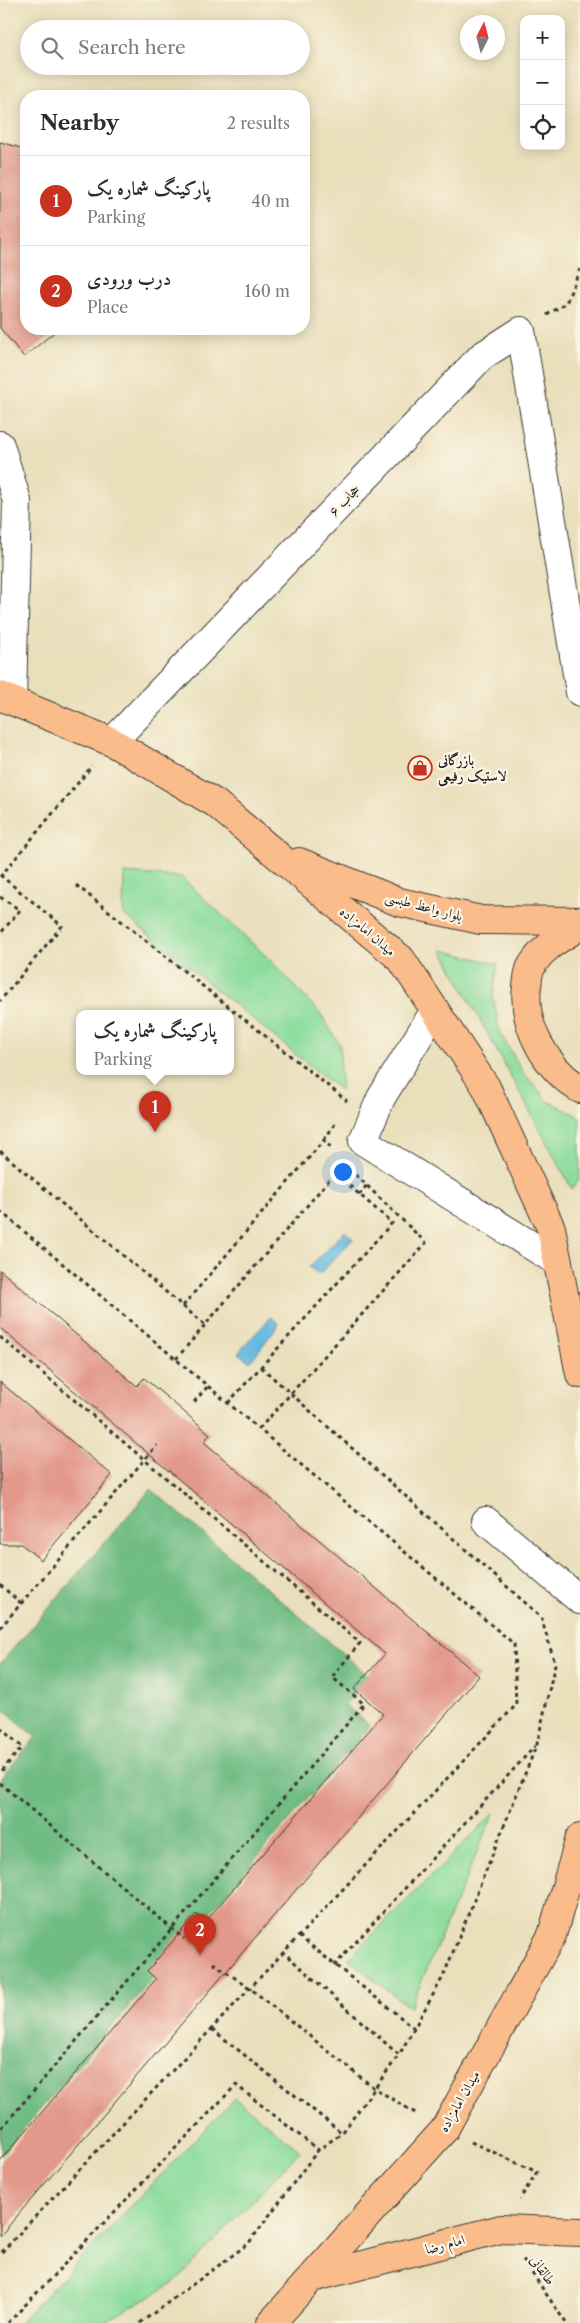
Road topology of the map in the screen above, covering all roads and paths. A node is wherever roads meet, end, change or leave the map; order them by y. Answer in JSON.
{"nodes":[{"id":1,"x":580,"y":269,"type":"edge"},
{"id":2,"x":521,"y":332,"type":"junction"},
{"id":3,"x":0,"y":445,"type":"edge"},
{"id":4,"x":580,"y":692,"type":"edge"},
{"id":5,"x":6,"y":698,"type":"edge"},
{"id":6,"x":112,"y":742,"type":"junction"},
{"id":7,"x":276,"y":853,"type":"junction"},
{"id":8,"x":0,"y":876,"type":"edge"},
{"id":9,"x":76,"y":885,"type":"dead end"},
{"id":10,"x":0,"y":897,"type":"edge"},
{"id":11,"x":580,"y":921,"type":"edge"},
{"id":12,"x":580,"y":926,"type":"edge"},
{"id":13,"x":0,"y":934,"type":"edge"},
{"id":14,"x":0,"y":1000,"type":"edge"},
{"id":15,"x":233,"y":1010,"type":"edge"},
{"id":16,"x":434,"y":1010,"type":"junction"},
{"id":17,"x":234,"y":1011,"type":"edge"},
{"id":18,"x":580,"y":1089,"type":"edge"},
{"id":19,"x":349,"y":1102,"type":"dead end"},
{"id":20,"x":0,"y":1152,"type":"edge"},
{"id":21,"x":336,"y":1153,"type":"dead end"},
{"id":22,"x":354,"y":1172,"type":"dead end"},
{"id":23,"x":0,"y":1211,"type":"edge"},
{"id":24,"x":558,"y":1262,"type":"junction"},
{"id":25,"x":183,"y":1306,"type":"junction"},
{"id":26,"x":205,"y":1325,"type":"junction"},
{"id":27,"x":0,"y":1337,"type":"edge"},
{"id":28,"x":176,"y":1359,"type":"junction"},
{"id":29,"x":261,"y":1367,"type":"junction"},
{"id":30,"x":580,"y":1374,"type":"edge"},
{"id":31,"x":208,"y":1386,"type":"junction"},
{"id":32,"x":291,"y":1394,"type":"junction"},
{"id":33,"x":194,"y":1402,"type":"dead end"},
{"id":34,"x":228,"y":1403,"type":"junction"},
{"id":35,"x":259,"y":1429,"type":"junction"},
{"id":36,"x":157,"y":1445,"type":"dead end"},
{"id":37,"x":144,"y":1460,"type":"junction"},
{"id":38,"x":486,"y":1521,"type":"dead end"},
{"id":39,"x":0,"y":1585,"type":"edge"},
{"id":40,"x":580,"y":1600,"type":"edge"},
{"id":41,"x":22,"y":1603,"type":"junction"},
{"id":42,"x":0,"y":1628,"type":"edge"},
{"id":43,"x":0,"y":1728,"type":"edge"},
{"id":44,"x":537,"y":1744,"type":"junction"},
{"id":45,"x":0,"y":1773,"type":"edge"},
{"id":46,"x":0,"y":1783,"type":"edge"},
{"id":47,"x":580,"y":1838,"type":"edge"},
{"id":48,"x":172,"y":1928,"type":"junction"},
{"id":49,"x":299,"y":1936,"type":"junction"},
{"id":50,"x":184,"y":1939,"type":"dead end"},
{"id":51,"x":284,"y":1952,"type":"junction"},
{"id":52,"x":212,"y":1963,"type":"dead end"},
{"id":53,"x":334,"y":1966,"type":"junction"},
{"id":54,"x":250,"y":1988,"type":"junction"},
{"id":55,"x":414,"y":2028,"type":"junction"},
{"id":56,"x":212,"y":2029,"type":"junction"},
{"id":57,"x":399,"y":2055,"type":"junction"},
{"id":58,"x":374,"y":2088,"type":"junction"},
{"id":59,"x":0,"y":2130,"type":"edge"},
{"id":60,"x":444,"y":2130,"type":"junction"},
{"id":61,"x":342,"y":2133,"type":"junction"},
{"id":62,"x":318,"y":2150,"type":"junction"},
{"id":63,"x":501,"y":2229,"type":"junction"},
{"id":64,"x":580,"y":2232,"type":"edge"},
{"id":65,"x":0,"y":2254,"type":"edge"},
{"id":66,"x":312,"y":2278,"type":"junction"},
{"id":67,"x":8,"y":2323,"type":"edge"},
{"id":68,"x":140,"y":2323,"type":"edge"},
{"id":69,"x":271,"y":2323,"type":"edge"},
{"id":70,"x":566,"y":2323,"type":"edge"}],
"edges":[{"from":1,"to":2,"type":"path"},
{"from":2,"to":4,"type":"street"},
{"from":2,"to":6,"type":"street","name":"حجاب ۶"},
{"from":3,"to":5,"type":"street"},
{"from":5,"to":6,"type":"main road","name":"میدان امامزاده"},
{"from":6,"to":7,"type":"main road","name":"میدان امامزاده"},
{"from":6,"to":8,"type":"path"},
{"from":7,"to":11,"type":"main road","name":"بلوار واعظ طبسی"},
{"from":7,"to":16,"type":"main road","name":"میدان امامزاده"},
{"from":8,"to":14,"type":"path"},
{"from":9,"to":15,"type":"path"},
{"from":10,"to":13,"type":"path"},
{"from":12,"to":18,"type":"main road"},
{"from":16,"to":24,"type":"main road","name":"میدان امامزاده"},
{"from":16,"to":24,"type":"street"},
{"from":17,"to":19,"type":"path"},
{"from":20,"to":25,"type":"path"},
{"from":21,"to":25,"type":"path"},
{"from":22,"to":32,"type":"path"},
{"from":23,"to":28,"type":"path"},
{"from":24,"to":30,"type":"main road","name":"میدان امامزاده"},
{"from":25,"to":26,"type":"path"},
{"from":26,"to":28,"type":"path"},
{"from":26,"to":29,"type":"path"},
{"from":27,"to":37,"type":"path"},
{"from":28,"to":31,"type":"path"},
{"from":29,"to":32,"type":"path"},
{"from":29,"to":34,"type":"path"},
{"from":31,"to":33,"type":"path"},
{"from":31,"to":34,"type":"path"},
{"from":32,"to":35,"type":"path"},
{"from":32,"to":44,"type":"path"},
{"from":34,"to":35,"type":"path"},
{"from":35,"to":49,"type":"path"},
{"from":36,"to":37,"type":"path"},
{"from":37,"to":41,"type":"path"},
{"from":37,"to":48,"type":"path"},
{"from":38,"to":40,"type":"street"},
{"from":39,"to":41,"type":"path"},
{"from":41,"to":42,"type":"path"},
{"from":43,"to":45,"type":"path"},
{"from":44,"to":53,"type":"path"},
{"from":44,"to":55,"type":"path"},
{"from":46,"to":48,"type":"path"},
{"from":47,"to":60,"type":"main road","name":"میدان امامزاده"},
{"from":48,"to":50,"type":"path"},
{"from":48,"to":59,"type":"path"},
{"from":49,"to":51,"type":"path"},
{"from":49,"to":53,"type":"path"},
{"from":51,"to":54,"type":"path"},
{"from":51,"to":57,"type":"path"},
{"from":52,"to":54,"type":"path"},
{"from":53,"to":55,"type":"path"},
{"from":54,"to":56,"type":"path"},
{"from":54,"to":58,"type":"path"},
{"from":55,"to":57,"type":"path"},
{"from":56,"to":61,"type":"path"},
{"from":56,"to":65,"type":"path"},
{"from":57,"to":58,"type":"path"},
{"from":58,"to":60,"type":"path"},
{"from":58,"to":61,"type":"path"},
{"from":60,"to":63,"type":"path"},
{"from":60,"to":66,"type":"main road","name":"میدان امامزاده"},
{"from":61,"to":62,"type":"path"},
{"from":62,"to":67,"type":"path"},
{"from":62,"to":68,"type":"path"},
{"from":63,"to":64,"type":"main road","name":"امام رضا"},
{"from":63,"to":66,"type":"main road","name":"امام رضا"},
{"from":63,"to":70,"type":"path","name":"طالقانی"},
{"from":66,"to":69,"type":"main road","name":"میدان امامزاده"}]}
